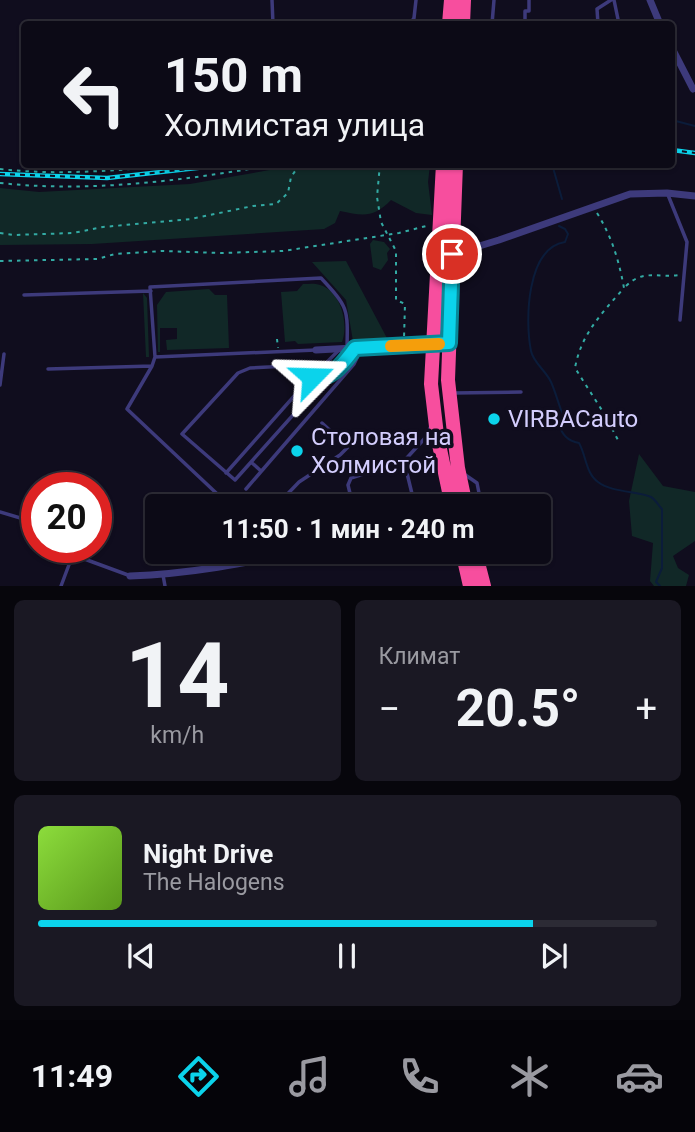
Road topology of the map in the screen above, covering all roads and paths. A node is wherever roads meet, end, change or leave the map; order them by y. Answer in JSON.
{"nodes":[{"id":1,"x":272,"y":0,"type":"edge"},
{"id":2,"x":416,"y":0,"type":"edge"},
{"id":3,"x":451,"y":0,"type":"edge"},
{"id":4,"x":464,"y":0,"type":"edge"},
{"id":5,"x":494,"y":0,"type":"edge"},
{"id":6,"x":529,"y":0,"type":"edge"},
{"id":7,"x":612,"y":0,"type":"edge"},
{"id":8,"x":650,"y":0,"type":"edge"},
{"id":9,"x":273,"y":21,"type":"edge"},
{"id":10,"x":412,"y":21,"type":"edge"},
{"id":11,"x":449,"y":21,"type":"edge"},
{"id":12,"x":463,"y":21,"type":"edge"},
{"id":13,"x":492,"y":21,"type":"edge"},
{"id":14,"x":525,"y":21,"type":"edge"},
{"id":15,"x":598,"y":21,"type":"edge"},
{"id":16,"x":618,"y":21,"type":"edge"},
{"id":17,"x":659,"y":21,"type":"edge"},
{"id":18,"x":676,"y":64,"type":"edge"},
{"id":19,"x":685,"y":74,"type":"junction"},
{"id":20,"x":695,"y":74,"type":"edge"},
{"id":21,"x":693,"y":89,"type":"dead end"},
{"id":22,"x":146,"y":168,"type":"edge"},
{"id":23,"x":256,"y":168,"type":"edge"},
{"id":24,"x":297,"y":168,"type":"edge"},
{"id":25,"x":380,"y":168,"type":"edge"},
{"id":26,"x":443,"y":168,"type":"edge"},
{"id":27,"x":456,"y":168,"type":"edge"},
{"id":28,"x":0,"y":169,"type":"edge"},
{"id":29,"x":0,"y":183,"type":"edge"},
{"id":30,"x":667,"y":193,"type":"junction"},
{"id":31,"x":695,"y":196,"type":"edge"},
{"id":32,"x":593,"y":206,"type":"junction"},
{"id":33,"x":441,"y":222,"type":"junction"},
{"id":34,"x":0,"y":233,"type":"edge"},
{"id":35,"x":386,"y":235,"type":"junction"},
{"id":36,"x":452,"y":254,"type":"junction"},
{"id":37,"x":0,"y":261,"type":"edge"},
{"id":38,"x":684,"y":275,"type":"junction"},
{"id":39,"x":624,"y":288,"type":"junction"},
{"id":40,"x":151,"y":291,"type":"junction"},
{"id":41,"x":24,"y":295,"type":"dead end"},
{"id":42,"x":680,"y":320,"type":"dead end"},
{"id":43,"x":449,"y":343,"type":"junction"},
{"id":44,"x":433,"y":344,"type":"junction"},
{"id":45,"x":404,"y":346,"type":"junction"},
{"id":46,"x":351,"y":348,"type":"junction"},
{"id":47,"x":316,"y":350,"type":"joint"},
{"id":48,"x":4,"y":354,"type":"dead end"},
{"id":49,"x":155,"y":357,"type":"junction"},
{"id":50,"x":152,"y":366,"type":"junction"},
{"id":51,"x":48,"y":369,"type":"dead end"},
{"id":52,"x":320,"y":379,"type":"junction"},
{"id":53,"x":0,"y":385,"type":"edge"},
{"id":54,"x":521,"y":392,"type":"dead end"},
{"id":55,"x":449,"y":393,"type":"junction"},
{"id":56,"x":435,"y":418,"type":"junction"},
{"id":57,"x":322,"y":423,"type":"dead end"},
{"id":58,"x":619,"y":442,"type":"dead end"},
{"id":59,"x":404,"y":461,"type":"junction"},
{"id":60,"x":251,"y":462,"type":"junction"},
{"id":61,"x":458,"y":468,"type":"junction"},
{"id":62,"x":261,"y":471,"type":"junction"},
{"id":63,"x":226,"y":473,"type":"junction"},
{"id":64,"x":246,"y":489,"type":"dead end"},
{"id":65,"x":217,"y":494,"type":"edge"},
{"id":66,"x":288,"y":494,"type":"edge"},
{"id":67,"x":350,"y":494,"type":"edge"},
{"id":68,"x":412,"y":494,"type":"edge"},
{"id":69,"x":450,"y":494,"type":"edge"},
{"id":70,"x":463,"y":494,"type":"edge"},
{"id":71,"x":479,"y":494,"type":"edge"},
{"id":72,"x":0,"y":512,"type":"edge"},
{"id":73,"x":21,"y":518,"type":"edge"},
{"id":74,"x":70,"y":563,"type":"edge"},
{"id":75,"x":95,"y":563,"type":"edge"},
{"id":76,"x":248,"y":564,"type":"edge"},
{"id":77,"x":465,"y":564,"type":"edge"},
{"id":78,"x":478,"y":564,"type":"edge"},
{"id":79,"x":163,"y":575,"type":"junction"},
{"id":80,"x":130,"y":576,"type":"joint"},
{"id":81,"x":61,"y":586,"type":"edge"},
{"id":82,"x":164,"y":586,"type":"edge"},
{"id":83,"x":470,"y":586,"type":"edge"},
{"id":84,"x":484,"y":586,"type":"edge"}],
"edges":[{"from":1,"to":9,"type":"lane"},
{"from":2,"to":10,"type":"lane"},
{"from":3,"to":11,"type":"highway"},
{"from":4,"to":12,"type":"highway"},
{"from":5,"to":13,"type":"lane"},
{"from":6,"to":14,"type":"lane"},
{"from":7,"to":15,"type":"lane"},
{"from":7,"to":16,"type":"lane"},
{"from":8,"to":17,"type":"street"},
{"from":18,"to":19,"type":"street"},
{"from":19,"to":20,"type":"lane"},
{"from":19,"to":21,"type":"street"},
{"from":22,"to":28,"type":"path"},
{"from":23,"to":29,"type":"path"},
{"from":24,"to":34,"type":"path"},
{"from":25,"to":35,"type":"path"},
{"from":26,"to":33,"type":"highway"},
{"from":27,"to":36,"type":"highway"},
{"from":30,"to":31,"type":"street"},
{"from":30,"to":32,"type":"street"},
{"from":30,"to":38,"type":"lane"},
{"from":32,"to":36,"type":"street"},
{"from":32,"to":39,"type":"path"},
{"from":33,"to":35,"type":"path"},
{"from":33,"to":44,"type":"highway"},
{"from":35,"to":37,"type":"path"},
{"from":35,"to":45,"type":"path"},
{"from":36,"to":43,"type":"highway"},
{"from":38,"to":39,"type":"path"},
{"from":38,"to":42,"type":"lane"},
{"from":39,"to":58,"type":"path"},
{"from":40,"to":41,"type":"lane"},
{"from":40,"to":46,"type":"lane"},
{"from":40,"to":49,"type":"lane"},
{"from":43,"to":44,"type":"street"},
{"from":43,"to":55,"type":"highway"},
{"from":44,"to":45,"type":"street"},
{"from":44,"to":56,"type":"highway"},
{"from":45,"to":46,"type":"street"},
{"from":46,"to":47,"type":"street"},
{"from":46,"to":52,"type":"lane"},
{"from":46,"to":62,"type":"lane"},
{"from":46,"to":63,"type":"lane"},
{"from":47,"to":49,"type":"lane"},
{"from":48,"to":53,"type":"lane"},
{"from":49,"to":50,"type":"lane"},
{"from":50,"to":51,"type":"lane"},
{"from":50,"to":65,"type":"lane"},
{"from":52,"to":60,"type":"lane"},
{"from":52,"to":63,"type":"lane"},
{"from":54,"to":55,"type":"lane"},
{"from":55,"to":61,"type":"highway"},
{"from":56,"to":59,"type":"lane"},
{"from":56,"to":69,"type":"highway"},
{"from":57,"to":66,"type":"lane"},
{"from":59,"to":67,"type":"lane"},
{"from":59,"to":68,"type":"lane"},
{"from":60,"to":62,"type":"lane"},
{"from":60,"to":63,"type":"lane"},
{"from":61,"to":70,"type":"highway"},
{"from":61,"to":71,"type":"lane"},
{"from":62,"to":64,"type":"lane"},
{"from":72,"to":73,"type":"lane"},
{"from":74,"to":81,"type":"lane"},
{"from":75,"to":80,"type":"lane"},
{"from":76,"to":79,"type":"street"},
{"from":77,"to":83,"type":"highway"},
{"from":78,"to":84,"type":"highway"},
{"from":79,"to":80,"type":"street"},
{"from":79,"to":82,"type":"lane"}]}
